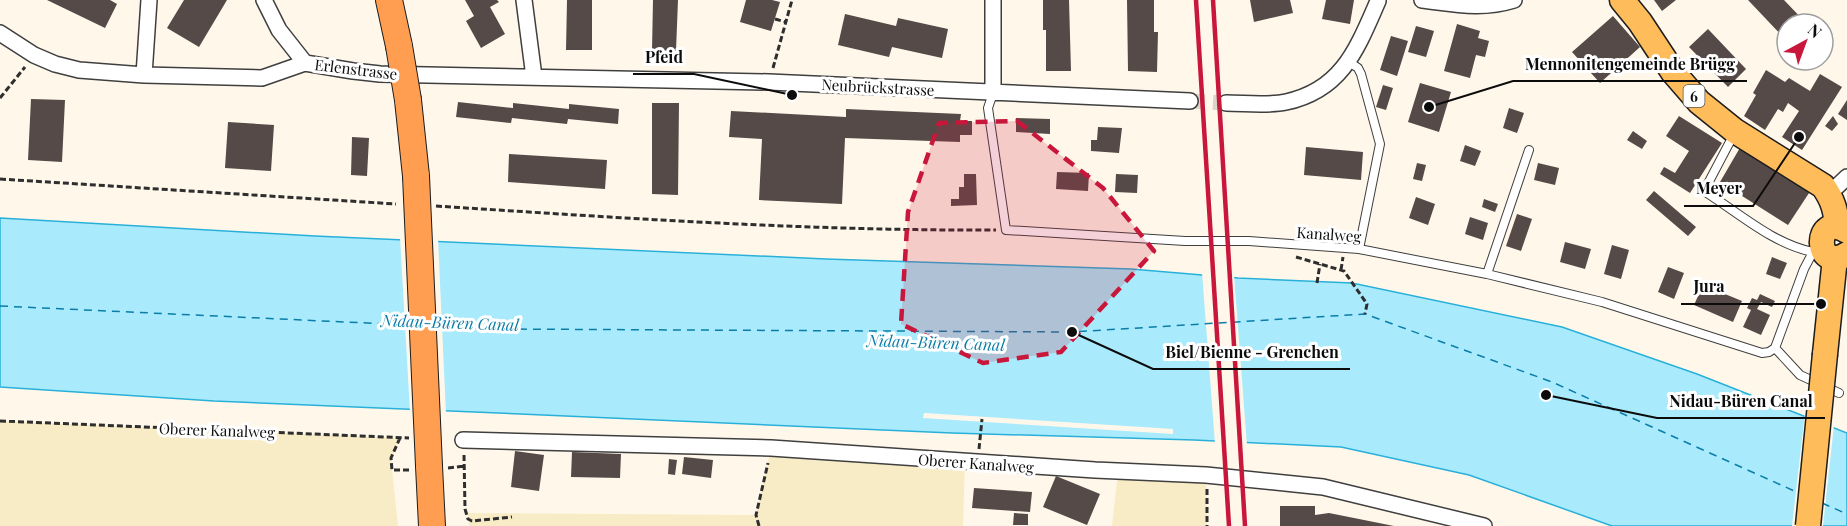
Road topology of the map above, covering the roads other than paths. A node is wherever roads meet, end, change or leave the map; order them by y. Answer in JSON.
{"nodes":[{"id":1,"x":149,"y":0,"type":"edge"},
{"id":2,"x":264,"y":0,"type":"edge"},
{"id":3,"x":389,"y":0,"type":"edge"},
{"id":4,"x":524,"y":0,"type":"edge"},
{"id":5,"x":993,"y":0,"type":"edge"},
{"id":6,"x":1381,"y":0,"type":"edge"},
{"id":7,"x":1422,"y":0,"type":"edge"},
{"id":8,"x":1514,"y":0,"type":"edge"},
{"id":9,"x":1622,"y":0,"type":"edge"},
{"id":10,"x":0,"y":33,"type":"edge"},
{"id":11,"x":1349,"y":62,"type":"junction"},
{"id":12,"x":305,"y":63,"type":"junction"},
{"id":13,"x":144,"y":75,"type":"junction"},
{"id":14,"x":534,"y":77,"type":"junction"},
{"id":15,"x":993,"y":93,"type":"junction"},
{"id":16,"x":1190,"y":101,"type":"tunnel mouth"},
{"id":17,"x":1226,"y":103,"type":"tunnel mouth"},
{"id":18,"x":1736,"y":131,"type":"junction"},
{"id":19,"x":1529,"y":150,"type":"dead end"},
{"id":20,"x":1847,"y":177,"type":"edge"},
{"id":21,"x":1828,"y":194,"type":"junction"},
{"id":22,"x":1842,"y":229,"type":"edge"},
{"id":23,"x":1359,"y":249,"type":"junction"},
{"id":24,"x":1829,"y":253,"type":"edge"},
{"id":25,"x":1487,"y":274,"type":"junction"},
{"id":26,"x":1775,"y":348,"type":"junction"},
{"id":27,"x":1839,"y":393,"type":"dead end"},
{"id":28,"x":463,"y":440,"type":"road end"},
{"id":29,"x":432,"y":526,"type":"edge"},
{"id":30,"x":1484,"y":526,"type":"edge"},
{"id":31,"x":1808,"y":526,"type":"edge"}],
"edges":[{"from":1,"to":13,"type":"street"},
{"from":2,"to":12,"type":"street"},
{"from":3,"to":29,"type":"highway","bridge":true},
{"from":4,"to":14,"type":"street"},
{"from":5,"to":15,"type":"street"},
{"from":6,"to":11,"type":"street"},
{"from":7,"to":8,"type":"street"},
{"from":9,"to":18,"type":"main road","number":"6"},
{"from":10,"to":13,"type":"street","name":"Erlenstrasse"},
{"from":11,"to":17,"type":"street"},
{"from":11,"to":23,"type":"lane"},
{"from":12,"to":13,"type":"street","name":"Erlenstrasse"},
{"from":12,"to":14,"type":"street","name":"Erlenstrasse"},
{"from":14,"to":15,"type":"street","name":"Neubrückstrasse"},
{"from":15,"to":16,"type":"street","name":"Neubrückstrasse"},
{"from":15,"to":23,"type":"lane","name":"Kanalweg"},
{"from":18,"to":21,"type":"main road","number":"6"},
{"from":18,"to":24,"type":"lane"},
{"from":19,"to":25,"type":"lane"},
{"from":20,"to":21,"type":"street"},
{"from":21,"to":22,"type":"main road"},
{"from":22,"to":24,"type":"main road"},
{"from":23,"to":25,"type":"lane","name":"Kanalweg"},
{"from":24,"to":26,"type":"lane"},
{"from":24,"to":31,"type":"main road","bridge":true},
{"from":25,"to":26,"type":"lane","name":"Kanalweg"},
{"from":26,"to":27,"type":"lane"},
{"from":28,"to":30,"type":"street","name":"Oberer Kanalweg"}]}
